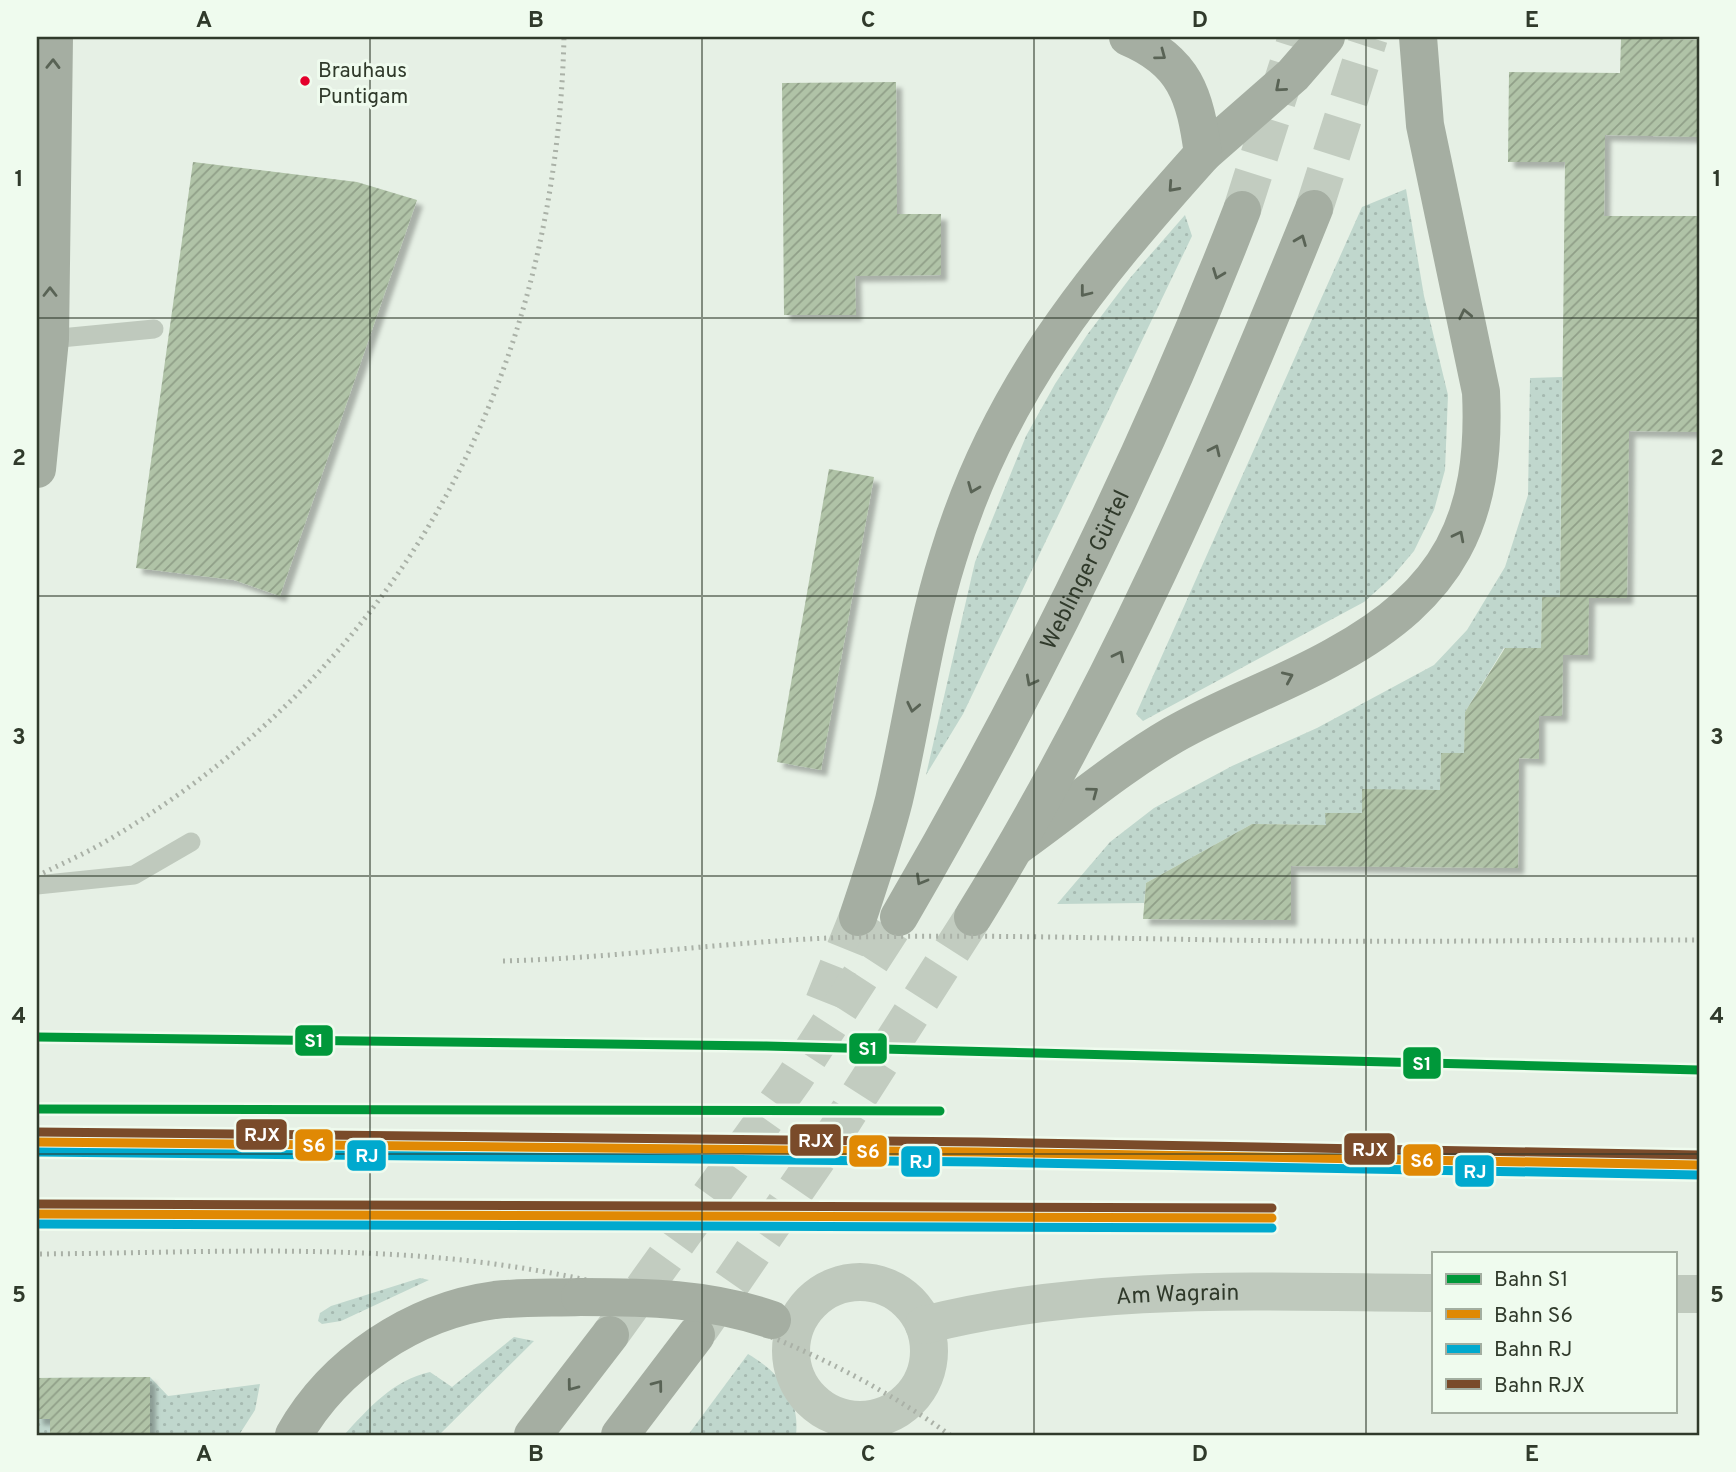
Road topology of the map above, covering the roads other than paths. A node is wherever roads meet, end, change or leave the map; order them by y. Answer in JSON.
{"nodes":[{"id":1,"x":54,"y":37,"type":"edge"},
{"id":2,"x":1128,"y":37,"type":"edge"},
{"id":3,"x":1326,"y":37,"type":"edge"},
{"id":4,"x":1418,"y":37,"type":"edge"},
{"id":5,"x":1203,"y":154,"type":"junction"},
{"id":6,"x":1314,"y":209,"type":"tunnel mouth"},
{"id":7,"x":1242,"y":210,"type":"tunnel mouth"},
{"id":8,"x":154,"y":329,"type":"dead end"},
{"id":9,"x":50,"y":339,"type":"junction"},
{"id":10,"x":37,"y":469,"type":"edge"},
{"id":11,"x":191,"y":842,"type":"dead end"},
{"id":12,"x":1017,"y":846,"type":"junction"},
{"id":13,"x":37,"y":885,"type":"edge"},
{"id":14,"x":858,"y":916,"type":"tunnel mouth"},
{"id":15,"x":899,"y":917,"type":"tunnel mouth"},
{"id":16,"x":973,"y":917,"type":"tunnel mouth"},
{"id":17,"x":1432,"y":1293,"type":"edge"},
{"id":18,"x":1676,"y":1294,"type":"edge"},
{"id":19,"x":1699,"y":1294,"type":"edge"},
{"id":20,"x":783,"y":1324,"type":"junction"},
{"id":21,"x":924,"y":1325,"type":"junction"},
{"id":22,"x":610,"y":1335,"type":"tunnel mouth"},
{"id":23,"x":696,"y":1335,"type":"tunnel mouth"},
{"id":24,"x":845,"y":1427,"type":"edge"},
{"id":25,"x":294,"y":1435,"type":"edge"},
{"id":26,"x":533,"y":1435,"type":"edge"},
{"id":27,"x":620,"y":1435,"type":"edge"}],
"edges":[{"from":9,"to":1,"type":"main road","one_way":true},
{"from":2,"to":5,"type":"main road","one_way":true},
{"from":3,"to":5,"type":"main road","one_way":true},
{"from":12,"to":4,"type":"main road","one_way":true},
{"from":5,"to":14,"type":"main road","one_way":true},
{"from":12,"to":6,"type":"main road","one_way":true},
{"from":7,"to":15,"type":"main road","name":"Weblinger Gürtel","one_way":true},
{"from":8,"to":9,"type":"lane"},
{"from":9,"to":10,"type":"main road"},
{"from":11,"to":13,"type":"lane"},
{"from":12,"to":16,"type":"main road"},
{"from":17,"to":21,"type":"street","name":"Am Wagrain"},
{"from":18,"to":19,"type":"street"},
{"from":20,"to":21,"type":"street"},
{"from":20,"to":24,"type":"street"},
{"from":20,"to":25,"type":"main road","bridge":true},
{"from":21,"to":24,"type":"street"},
{"from":22,"to":26,"type":"main road","one_way":true},
{"from":27,"to":23,"type":"main road","one_way":true}]}
